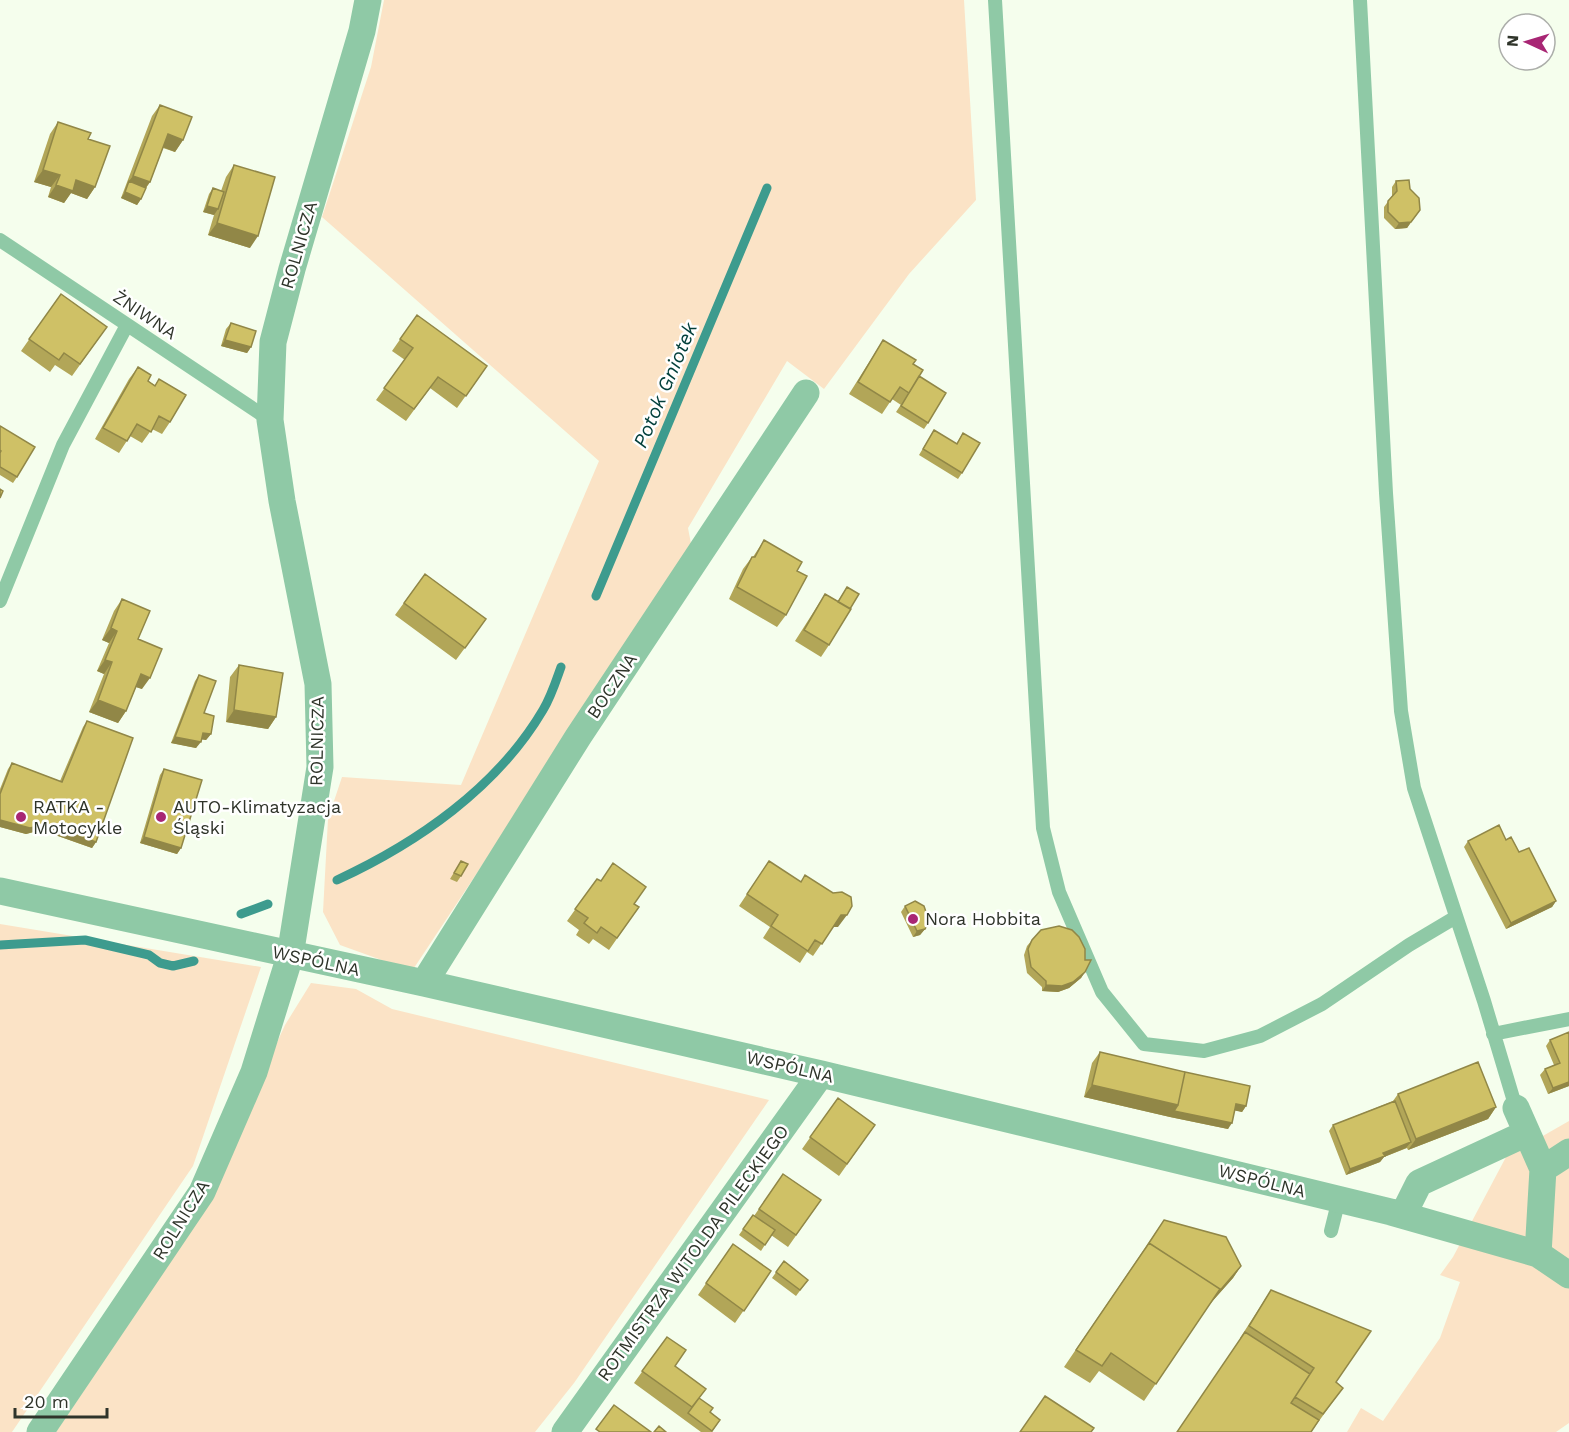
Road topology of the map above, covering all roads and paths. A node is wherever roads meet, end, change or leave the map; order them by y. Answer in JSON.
{"nodes":[{"id":1,"x":368,"y":0,"type":"edge"},
{"id":2,"x":995,"y":0,"type":"edge"},
{"id":3,"x":1360,"y":0,"type":"edge"},
{"id":4,"x":0,"y":240,"type":"edge"},
{"id":5,"x":127,"y":325,"type":"junction"},
{"id":6,"x":806,"y":393,"type":"dead end"},
{"id":7,"x":270,"y":420,"type":"junction"},
{"id":8,"x":0,"y":602,"type":"edge"},
{"id":9,"x":0,"y":891,"type":"edge"},
{"id":10,"x":1456,"y":917,"type":"junction"},
{"id":11,"x":290,"y":956,"type":"junction"},
{"id":12,"x":424,"y":983,"type":"junction"},
{"id":13,"x":1569,"y":1019,"type":"edge"},
{"id":14,"x":1494,"y":1034,"type":"junction"},
{"id":15,"x":821,"y":1074,"type":"junction"},
{"id":16,"x":1516,"y":1108,"type":"joint"},
{"id":17,"x":1527,"y":1133,"type":"junction"},
{"id":18,"x":1569,"y":1152,"type":"edge"},
{"id":19,"x":1543,"y":1169,"type":"junction"},
{"id":20,"x":1339,"y":1199,"type":"junction"},
{"id":21,"x":1403,"y":1215,"type":"junction"},
{"id":22,"x":1331,"y":1231,"type":"dead end"},
{"id":23,"x":1538,"y":1254,"type":"junction"},
{"id":24,"x":1569,"y":1275,"type":"edge"},
{"id":25,"x":40,"y":1432,"type":"edge"},
{"id":26,"x":565,"y":1432,"type":"edge"}],
"edges":[{"from":1,"to":7,"type":"street","name":"ROLNICZA"},
{"from":2,"to":10,"type":"lane"},
{"from":3,"to":10,"type":"lane"},
{"from":4,"to":5,"type":"lane","name":"ŻNIWNA"},
{"from":5,"to":7,"type":"lane","name":"ŻNIWNA"},
{"from":5,"to":8,"type":"lane"},
{"from":6,"to":12,"type":"street","name":"BOCZNA"},
{"from":7,"to":11,"type":"street","name":"ROLNICZA"},
{"from":9,"to":11,"type":"street","name":"WSPÓLNA"},
{"from":10,"to":14,"type":"lane"},
{"from":11,"to":12,"type":"street","name":"WSPÓLNA"},
{"from":11,"to":25,"type":"street","name":"ROLNICZA"},
{"from":12,"to":15,"type":"street","name":"WSPÓLNA"},
{"from":13,"to":14,"type":"lane"},
{"from":14,"to":16,"type":"lane"},
{"from":15,"to":20,"type":"street","name":"WSPÓLNA"},
{"from":15,"to":26,"type":"street","name":"ROTMISTRZA WITOLDA PILECKIEGO"},
{"from":16,"to":17,"type":"street"},
{"from":17,"to":19,"type":"street"},
{"from":17,"to":21,"type":"street"},
{"from":18,"to":19,"type":"street"},
{"from":19,"to":23,"type":"street"},
{"from":20,"to":21,"type":"street","name":"WSPÓLNA"},
{"from":20,"to":22,"type":"lane"},
{"from":21,"to":23,"type":"street","name":"WSPÓLNA"},
{"from":23,"to":24,"type":"street","name":"WSPÓLNA"}]}
